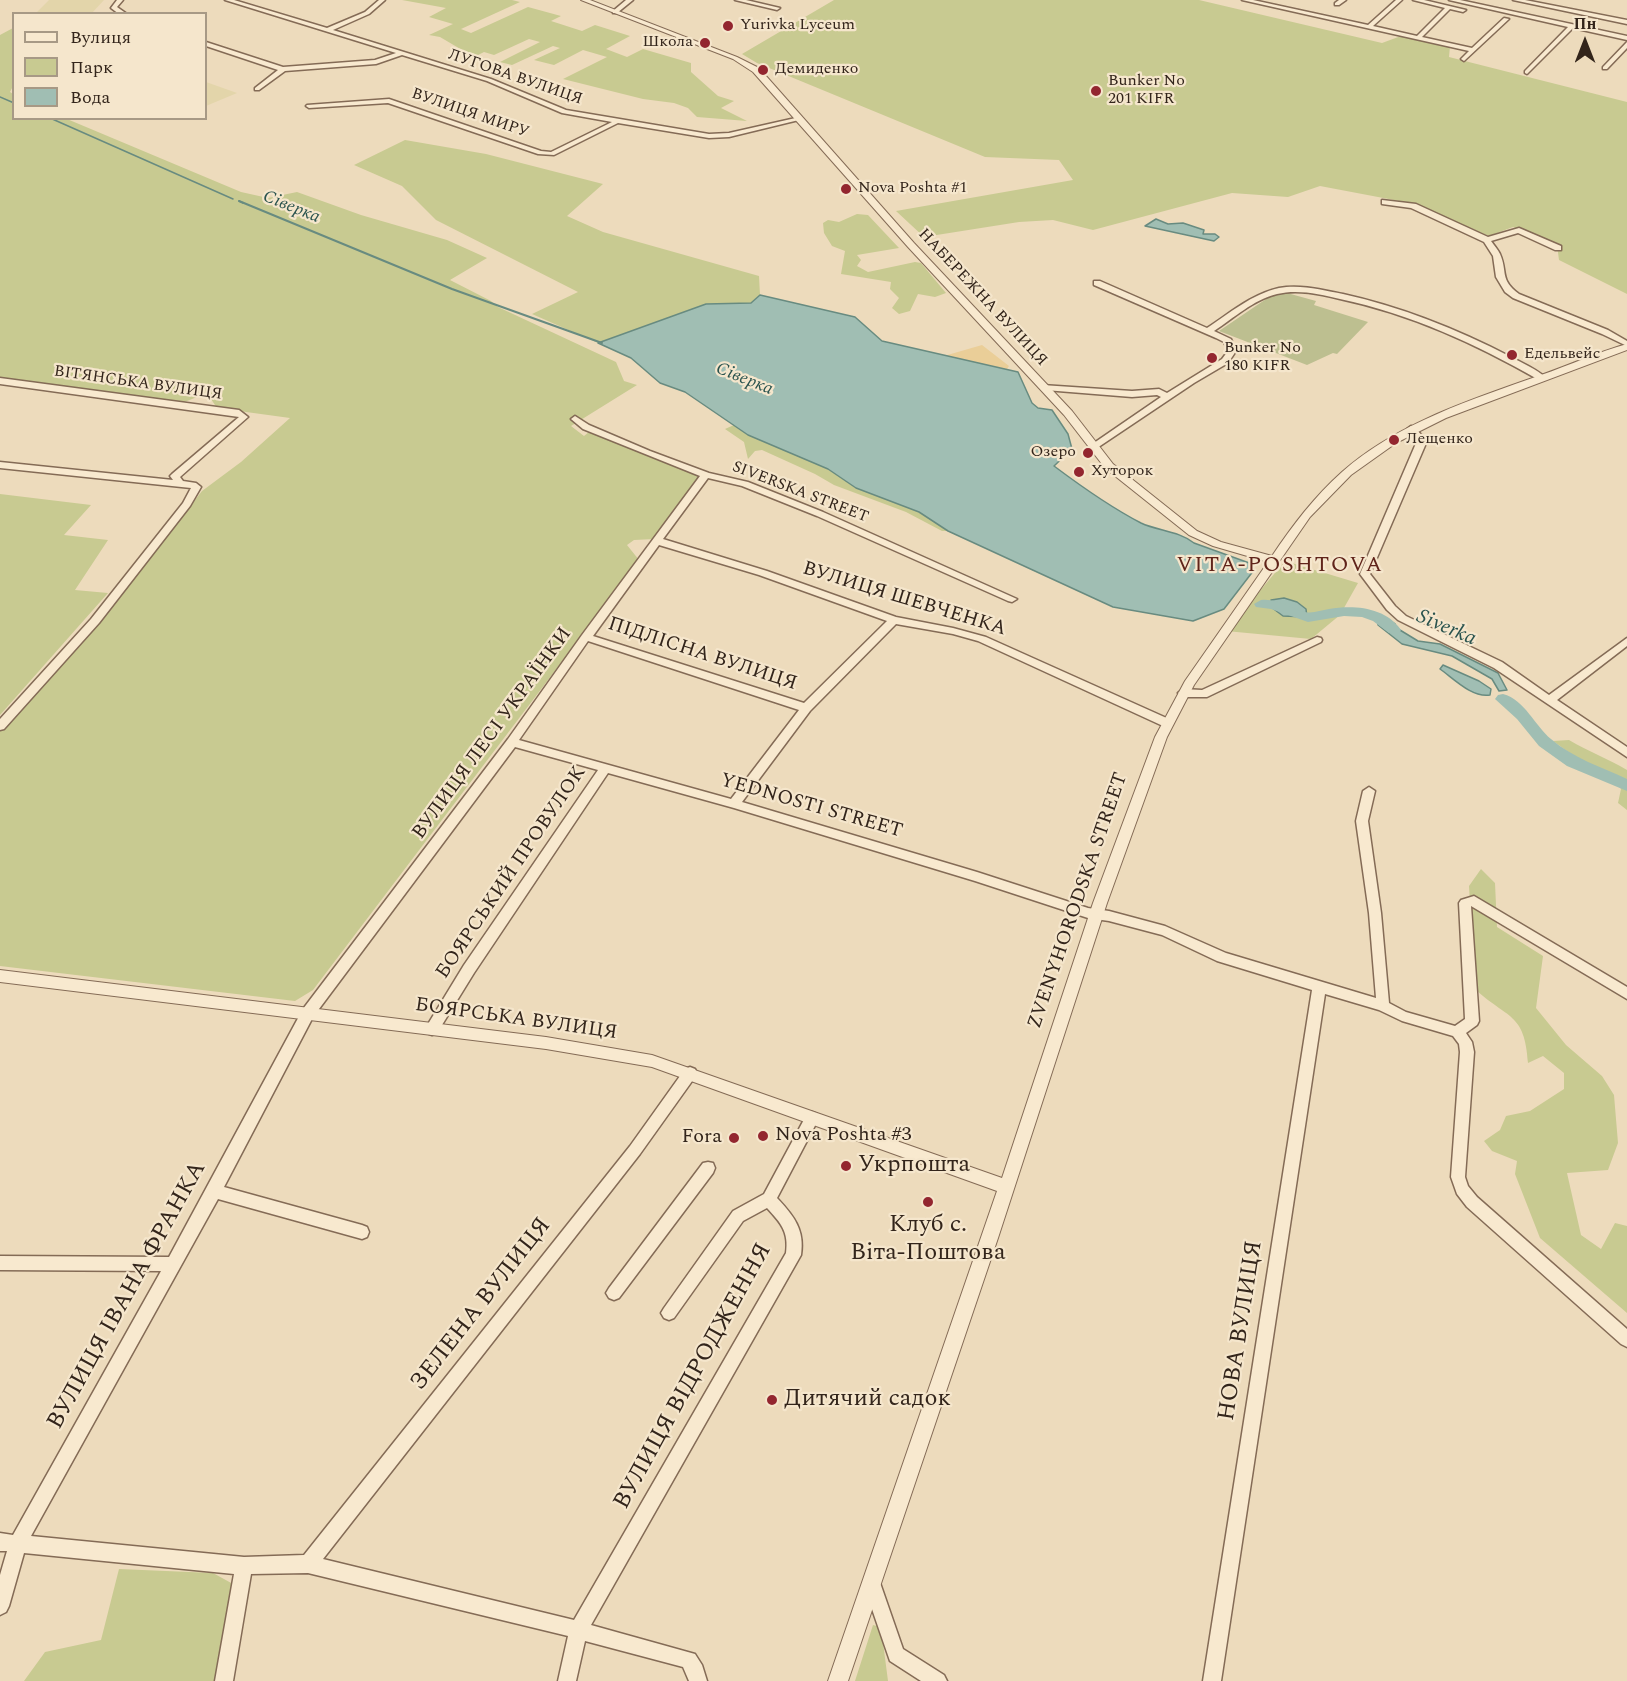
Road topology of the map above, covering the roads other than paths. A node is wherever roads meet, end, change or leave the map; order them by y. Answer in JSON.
{"nodes":[{"id":1,"x":120,"y":0,"type":"edge"},
{"id":2,"x":228,"y":0,"type":"edge"},
{"id":3,"x":382,"y":0,"type":"edge"},
{"id":4,"x":584,"y":0,"type":"edge"},
{"id":5,"x":630,"y":0,"type":"edge"},
{"id":6,"x":738,"y":0,"type":"edge"},
{"id":7,"x":1245,"y":0,"type":"edge"},
{"id":8,"x":1288,"y":0,"type":"edge"},
{"id":9,"x":1399,"y":0,"type":"edge"},
{"id":10,"x":1416,"y":0,"type":"edge"},
{"id":11,"x":1452,"y":0,"type":"edge"},
{"id":12,"x":1515,"y":0,"type":"edge"},
{"id":13,"x":1279,"y":7,"type":"junction"},
{"id":14,"x":1449,"y":7,"type":"junction"},
{"id":15,"x":777,"y":8,"type":"dead end"},
{"id":16,"x":121,"y":12,"type":"edge"},
{"id":17,"x":615,"y":12,"type":"junction"},
{"id":18,"x":1506,"y":19,"type":"junction"},
{"id":19,"x":1627,"y":22,"type":"edge"},
{"id":20,"x":1369,"y":27,"type":"junction"},
{"id":21,"x":1569,"y":29,"type":"junction"},
{"id":22,"x":326,"y":31,"type":"junction"},
{"id":23,"x":1418,"y":38,"type":"junction"},
{"id":24,"x":1627,"y":38,"type":"edge"},
{"id":25,"x":207,"y":44,"type":"edge"},
{"id":26,"x":1627,"y":44,"type":"edge"},
{"id":27,"x":1473,"y":50,"type":"junction"},
{"id":28,"x":400,"y":54,"type":"junction"},
{"id":29,"x":1464,"y":58,"type":"dead end"},
{"id":30,"x":1605,"y":68,"type":"dead end"},
{"id":31,"x":283,"y":69,"type":"junction"},
{"id":32,"x":1527,"y":72,"type":"dead end"},
{"id":33,"x":257,"y":88,"type":"dead end"},
{"id":34,"x":309,"y":106,"type":"dead end"},
{"id":35,"x":800,"y":119,"type":"junction"},
{"id":36,"x":615,"y":123,"type":"junction"},
{"id":37,"x":1385,"y":202,"type":"dead end"},
{"id":38,"x":1487,"y":240,"type":"junction"},
{"id":39,"x":1558,"y":248,"type":"dead end"},
{"id":40,"x":1096,"y":283,"type":"dead end"},
{"id":41,"x":1208,"y":331,"type":"junction"},
{"id":42,"x":1627,"y":345,"type":"edge"},
{"id":43,"x":1542,"y":378,"type":"junction"},
{"id":44,"x":0,"y":381,"type":"edge"},
{"id":45,"x":1045,"y":387,"type":"junction"},
{"id":46,"x":1167,"y":397,"type":"junction"},
{"id":47,"x":575,"y":419,"type":"dead end"},
{"id":48,"x":1411,"y":429,"type":"junction"},
{"id":49,"x":1094,"y":447,"type":"junction"},
{"id":50,"x":0,"y":465,"type":"edge"},
{"id":51,"x":706,"y":475,"type":"junction"},
{"id":52,"x":180,"y":484,"type":"junction"},
{"id":53,"x":658,"y":541,"type":"junction"},
{"id":54,"x":1275,"y":560,"type":"junction"},
{"id":55,"x":1012,"y":599,"type":"dead end"},
{"id":56,"x":894,"y":620,"type":"junction"},
{"id":57,"x":586,"y":637,"type":"junction"},
{"id":58,"x":1317,"y":640,"type":"dead end"},
{"id":59,"x":1627,"y":641,"type":"edge"},
{"id":60,"x":1184,"y":693,"type":"junction"},
{"id":61,"x":1550,"y":700,"type":"junction"},
{"id":62,"x":806,"y":708,"type":"junction"},
{"id":63,"x":1167,"y":723,"type":"junction"},
{"id":64,"x":0,"y":726,"type":"edge"},
{"id":65,"x":512,"y":742,"type":"junction"},
{"id":66,"x":1627,"y":753,"type":"edge"},
{"id":67,"x":605,"y":768,"type":"junction"},
{"id":68,"x":1369,"y":791,"type":"dead end"},
{"id":69,"x":734,"y":804,"type":"junction"},
{"id":70,"x":1096,"y":914,"type":"junction"},
{"id":71,"x":0,"y":976,"type":"edge"},
{"id":72,"x":1319,"y":988,"type":"junction"},
{"id":73,"x":1627,"y":994,"type":"edge"},
{"id":74,"x":1383,"y":1006,"type":"junction"},
{"id":75,"x":308,"y":1013,"type":"junction"},
{"id":76,"x":432,"y":1029,"type":"junction"},
{"id":77,"x":1457,"y":1032,"type":"junction"},
{"id":78,"x":690,"y":1073,"type":"junction"},
{"id":79,"x":812,"y":1118,"type":"junction"},
{"id":80,"x":708,"y":1168,"type":"dead end"},
{"id":81,"x":1007,"y":1187,"type":"junction"},
{"id":82,"x":214,"y":1191,"type":"junction"},
{"id":83,"x":769,"y":1199,"type":"junction"},
{"id":84,"x":362,"y":1232,"type":"dead end"},
{"id":85,"x":0,"y":1263,"type":"edge"},
{"id":86,"x":172,"y":1264,"type":"junction"},
{"id":87,"x":614,"y":1293,"type":"dead end"},
{"id":88,"x":669,"y":1313,"type":"dead end"},
{"id":89,"x":1627,"y":1340,"type":"edge"},
{"id":90,"x":0,"y":1542,"type":"edge"},
{"id":91,"x":18,"y":1543,"type":"junction"},
{"id":92,"x":308,"y":1564,"type":"junction"},
{"id":93,"x":244,"y":1566,"type":"junction"},
{"id":94,"x":872,"y":1583,"type":"junction"},
{"id":95,"x":0,"y":1606,"type":"edge"},
{"id":96,"x":578,"y":1630,"type":"junction"},
{"id":97,"x":225,"y":1681,"type":"edge"},
{"id":98,"x":567,"y":1681,"type":"edge"},
{"id":99,"x":698,"y":1681,"type":"edge"},
{"id":100,"x":838,"y":1681,"type":"edge"},
{"id":101,"x":938,"y":1681,"type":"edge"},
{"id":102,"x":1212,"y":1681,"type":"edge"}],
"edges":[{"from":1,"to":16,"type":"street"},
{"from":2,"to":22,"type":"street","name":"ЛУГОВА ВУЛИЦЯ"},
{"from":3,"to":22,"type":"street"},
{"from":4,"to":17,"type":"street"},
{"from":5,"to":17,"type":"street"},
{"from":6,"to":15,"type":"street"},
{"from":7,"to":13,"type":"street"},
{"from":8,"to":13,"type":"street"},
{"from":9,"to":20,"type":"street"},
{"from":10,"to":14,"type":"street"},
{"from":11,"to":21,"type":"street"},
{"from":12,"to":19,"type":"street"},
{"from":13,"to":20,"type":"street"},
{"from":14,"to":18,"type":"street"},
{"from":14,"to":23,"type":"street"},
{"from":17,"to":35,"type":"street"},
{"from":18,"to":21,"type":"street"},
{"from":18,"to":27,"type":"street"},
{"from":20,"to":23,"type":"street"},
{"from":21,"to":24,"type":"street"},
{"from":21,"to":32,"type":"street"},
{"from":22,"to":28,"type":"street","name":"ЛУГОВА ВУЛИЦЯ"},
{"from":23,"to":27,"type":"street"},
{"from":25,"to":31,"type":"street"},
{"from":26,"to":30,"type":"street"},
{"from":27,"to":29,"type":"street"},
{"from":28,"to":31,"type":"street"},
{"from":28,"to":36,"type":"street","name":"ЛУГОВА ВУЛИЦЯ"},
{"from":31,"to":33,"type":"street"},
{"from":34,"to":36,"type":"street","name":"ВУЛИЦЯ МИРУ"},
{"from":35,"to":36,"type":"street","name":"ЛУГОВА ВУЛИЦЯ"},
{"from":35,"to":45,"type":"street","name":"НАБЕРЕЖНА ВУЛИЦЯ"},
{"from":37,"to":38,"type":"street"},
{"from":38,"to":39,"type":"street"},
{"from":38,"to":42,"type":"street","name":"ZVENYHORODSKA STREET"},
{"from":40,"to":41,"type":"street"},
{"from":41,"to":43,"type":"street"},
{"from":41,"to":46,"type":"street"},
{"from":42,"to":43,"type":"street","name":"ZVENYHORODSKA STREET"},
{"from":43,"to":48,"type":"street","name":"ZVENYHORODSKA STREET"},
{"from":44,"to":52,"type":"street","name":"ВІТЯНСЬКА ВУЛИЦЯ"},
{"from":45,"to":46,"type":"street","name":"НАБЕРЕЖНА ВУЛИЦЯ"},
{"from":45,"to":49,"type":"street","name":"НАБЕРЕЖНА ВУЛИЦЯ"},
{"from":46,"to":49,"type":"street"},
{"from":47,"to":51,"type":"street","name":"SIVERSKA STREET"},
{"from":48,"to":54,"type":"street","name":"ZVENYHORODSKA STREET"},
{"from":48,"to":61,"type":"street"},
{"from":49,"to":54,"type":"street","name":"НАБЕРЕЖНА ВУЛИЦЯ"},
{"from":50,"to":52,"type":"street"},
{"from":51,"to":53,"type":"street","name":"ВУЛИЦЯ ЛЕСІ УКРАЇНКИ"},
{"from":51,"to":55,"type":"street","name":"SIVERSKA STREET"},
{"from":52,"to":64,"type":"street"},
{"from":53,"to":56,"type":"street","name":"ВУЛИЦЯ ШЕВЧЕНКА"},
{"from":53,"to":57,"type":"street","name":"ВУЛИЦЯ ЛЕСІ УКРАЇНКИ"},
{"from":54,"to":60,"type":"street","name":"ZVENYHORODSKA STREET"},
{"from":56,"to":62,"type":"street"},
{"from":56,"to":63,"type":"street","name":"ВУЛИЦЯ ШЕВЧЕНКА"},
{"from":57,"to":62,"type":"street","name":"ПІДЛІСНА ВУЛИЦЯ"},
{"from":57,"to":65,"type":"street","name":"ВУЛИЦЯ ЛЕСІ УКРАЇНКИ"},
{"from":58,"to":60,"type":"street"},
{"from":59,"to":61,"type":"street"},
{"from":60,"to":63,"type":"street","name":"ZVENYHORODSKA STREET"},
{"from":61,"to":66,"type":"street"},
{"from":62,"to":69,"type":"street"},
{"from":63,"to":70,"type":"street","name":"ZVENYHORODSKA STREET"},
{"from":65,"to":67,"type":"street","name":"YEDNOSTI STREET"},
{"from":65,"to":75,"type":"street","name":"ВУЛИЦЯ ЛЕСІ УКРАЇНКИ"},
{"from":67,"to":69,"type":"street","name":"YEDNOSTI STREET"},
{"from":67,"to":76,"type":"street","name":"БОЯРСЬКИЙ ПРОВУЛОК"},
{"from":68,"to":74,"type":"street"},
{"from":69,"to":70,"type":"street","name":"YEDNOSTI STREET"},
{"from":70,"to":72,"type":"street"},
{"from":70,"to":81,"type":"street","name":"ZVENYHORODSKA STREET"},
{"from":71,"to":75,"type":"street","name":"БОЯРСЬКА ВУЛИЦЯ"},
{"from":72,"to":74,"type":"street"},
{"from":72,"to":102,"type":"street","name":"НОВА ВУЛИЦЯ"},
{"from":73,"to":77,"type":"street"},
{"from":74,"to":77,"type":"street"},
{"from":75,"to":76,"type":"street","name":"БОЯРСЬКА ВУЛИЦЯ"},
{"from":75,"to":82,"type":"street","name":"ВУЛИЦЯ ІВАНА ФРАНКА"},
{"from":76,"to":78,"type":"street","name":"БОЯРСЬКА ВУЛИЦЯ"},
{"from":77,"to":89,"type":"street"},
{"from":78,"to":79,"type":"street","name":"БОЯРСЬКА ВУЛИЦЯ"},
{"from":78,"to":92,"type":"street","name":"ЗЕЛЕНА ВУЛИЦЯ"},
{"from":79,"to":81,"type":"street","name":"БОЯРСЬКА ВУЛИЦЯ"},
{"from":79,"to":83,"type":"street"},
{"from":80,"to":87,"type":"street"},
{"from":81,"to":94,"type":"street","name":"ZVENYHORODSKA STREET"},
{"from":82,"to":84,"type":"street"},
{"from":82,"to":86,"type":"street","name":"ВУЛИЦЯ ІВАНА ФРАНКА"},
{"from":83,"to":88,"type":"street"},
{"from":83,"to":96,"type":"street","name":"ВУЛИЦЯ ВІДРОДЖЕННЯ"},
{"from":85,"to":86,"type":"street"},
{"from":86,"to":91,"type":"street","name":"ВУЛИЦЯ ІВАНА ФРАНКА"},
{"from":90,"to":91,"type":"street"},
{"from":91,"to":93,"type":"street"},
{"from":91,"to":95,"type":"street","name":"ВУЛИЦЯ ІВАНА ФРАНКА"},
{"from":92,"to":93,"type":"street"},
{"from":92,"to":96,"type":"street"},
{"from":93,"to":97,"type":"street"},
{"from":94,"to":100,"type":"street","name":"ZVENYHORODSKA STREET"},
{"from":94,"to":101,"type":"street"},
{"from":96,"to":98,"type":"street"},
{"from":96,"to":99,"type":"street"}]}
